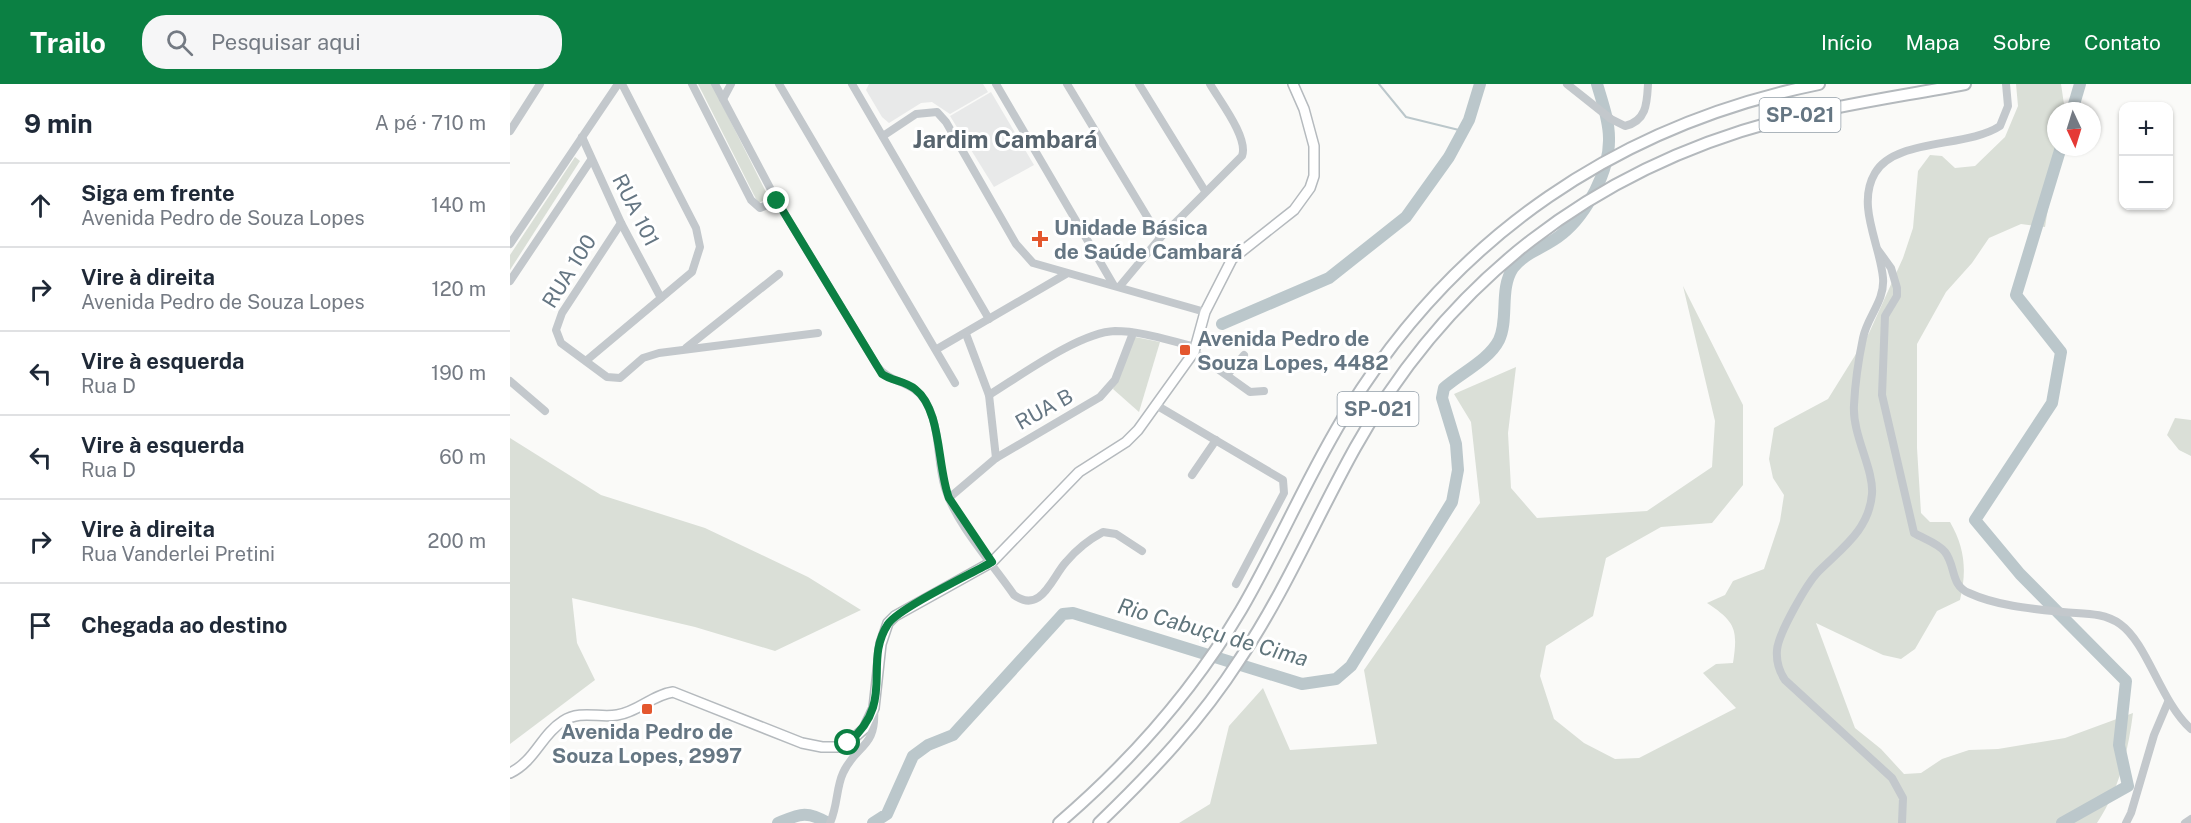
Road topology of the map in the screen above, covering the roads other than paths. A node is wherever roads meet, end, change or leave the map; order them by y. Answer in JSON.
{"nodes":[{"id":1,"x":540,"y":84,"type":"edge"},
{"id":2,"x":620,"y":84,"type":"edge"},
{"id":3,"x":692,"y":84,"type":"edge"},
{"id":4,"x":715,"y":84,"type":"edge"},
{"id":5,"x":731,"y":84,"type":"edge"},
{"id":6,"x":779,"y":84,"type":"edge"},
{"id":7,"x":852,"y":84,"type":"edge"},
{"id":8,"x":1067,"y":84,"type":"edge"},
{"id":9,"x":1139,"y":84,"type":"edge"},
{"id":10,"x":1210,"y":84,"type":"edge"},
{"id":11,"x":1293,"y":84,"type":"edge"},
{"id":12,"x":1567,"y":84,"type":"edge"},
{"id":13,"x":1648,"y":84,"type":"edge"},
{"id":14,"x":1819,"y":84,"type":"edge"},
{"id":15,"x":1965,"y":84,"type":"edge"},
{"id":16,"x":2006,"y":84,"type":"edge"},
{"id":17,"x":997,"y":85,"type":"edge"},
{"id":18,"x":723,"y":99,"type":"junction"},
{"id":19,"x":510,"y":131,"type":"edge"},
{"id":20,"x":883,"y":135,"type":"junction"},
{"id":21,"x":582,"y":137,"type":"junction"},
{"id":22,"x":591,"y":160,"type":"junction"},
{"id":23,"x":1205,"y":191,"type":"junction"},
{"id":24,"x":777,"y":201,"type":"junction"},
{"id":25,"x":621,"y":223,"type":"junction"},
{"id":26,"x":1160,"y":238,"type":"junction"},
{"id":27,"x":510,"y":244,"type":"edge"},
{"id":28,"x":1877,"y":250,"type":"junction"},
{"id":29,"x":779,"y":274,"type":"dead end"},
{"id":30,"x":1066,"y":274,"type":"junction"},
{"id":31,"x":510,"y":281,"type":"edge"},
{"id":32,"x":1117,"y":285,"type":"junction"},
{"id":33,"x":662,"y":298,"type":"junction"},
{"id":34,"x":1205,"y":312,"type":"junction"},
{"id":35,"x":989,"y":319,"type":"junction"},
{"id":36,"x":818,"y":333,"type":"dead end"},
{"id":37,"x":1132,"y":333,"type":"junction"},
{"id":38,"x":966,"y":334,"type":"junction"},
{"id":39,"x":685,"y":349,"type":"junction"},
{"id":40,"x":937,"y":349,"type":"junction"},
{"id":41,"x":1195,"y":349,"type":"junction"},
{"id":42,"x":1244,"y":355,"type":"dead end"},
{"id":43,"x":587,"y":360,"type":"junction"},
{"id":44,"x":1228,"y":374,"type":"junction"},
{"id":45,"x":510,"y":381,"type":"edge"},
{"id":46,"x":955,"y":383,"type":"dead end"},
{"id":47,"x":1264,"y":391,"type":"dead end"},
{"id":48,"x":989,"y":395,"type":"junction"},
{"id":49,"x":1156,"y":405,"type":"junction"},
{"id":50,"x":545,"y":411,"type":"dead end"},
{"id":51,"x":1216,"y":440,"type":"junction"},
{"id":52,"x":996,"y":458,"type":"junction"},
{"id":53,"x":1192,"y":476,"type":"dead end"},
{"id":54,"x":949,"y":498,"type":"junction"},
{"id":55,"x":1142,"y":551,"type":"dead end"},
{"id":56,"x":992,"y":562,"type":"junction"},
{"id":57,"x":1236,"y":584,"type":"dead end"},
{"id":58,"x":2168,"y":702,"type":"junction"},
{"id":59,"x":874,"y":708,"type":"junction"},
{"id":60,"x":2191,"y":729,"type":"edge"},
{"id":61,"x":510,"y":773,"type":"edge"},
{"id":62,"x":2191,"y":819,"type":"edge"},
{"id":63,"x":831,"y":822,"type":"edge"},
{"id":64,"x":1059,"y":823,"type":"edge"},
{"id":65,"x":1099,"y":823,"type":"edge"},
{"id":66,"x":1902,"y":823,"type":"edge"},
{"id":67,"x":2126,"y":823,"type":"edge"},
{"id":68,"x":2185,"y":823,"type":"edge"}],
"edges":[{"from":1,"to":19,"type":"street"},
{"from":2,"to":21,"type":"street"},
{"from":2,"to":33,"type":"street"},
{"from":3,"to":24,"type":"street"},
{"from":4,"to":18,"type":"street"},
{"from":5,"to":18,"type":"street"},
{"from":6,"to":40,"type":"street"},
{"from":7,"to":20,"type":"street"},
{"from":8,"to":26,"type":"street"},
{"from":9,"to":23,"type":"street"},
{"from":10,"to":23,"type":"street"},
{"from":11,"to":34,"type":"main road"},
{"from":12,"to":13,"type":"street"},
{"from":14,"to":64,"type":"highway","number":"SP-021"},
{"from":15,"to":65,"type":"highway","number":"SP-021"},
{"from":16,"to":28,"type":"street"},
{"from":17,"to":32,"type":"street"},
{"from":18,"to":24,"type":"street"},
{"from":20,"to":30,"type":"street"},
{"from":20,"to":35,"type":"street"},
{"from":21,"to":22,"type":"street","name":"RUA 101"},
{"from":21,"to":27,"type":"street"},
{"from":22,"to":25,"type":"street","name":"RUA 101"},
{"from":22,"to":31,"type":"street"},
{"from":23,"to":26,"type":"street"},
{"from":24,"to":54,"type":"street"},
{"from":25,"to":33,"type":"street","name":"RUA 101"},
{"from":25,"to":43,"type":"street","name":"RUA 100"},
{"from":26,"to":32,"type":"street"},
{"from":28,"to":58,"type":"street"},
{"from":28,"to":66,"type":"street"},
{"from":29,"to":39,"type":"street"},
{"from":30,"to":32,"type":"street"},
{"from":30,"to":35,"type":"street"},
{"from":32,"to":34,"type":"street"},
{"from":33,"to":43,"type":"street"},
{"from":34,"to":41,"type":"main road"},
{"from":35,"to":38,"type":"street"},
{"from":36,"to":39,"type":"street"},
{"from":37,"to":41,"type":"street"},
{"from":37,"to":48,"type":"street"},
{"from":37,"to":52,"type":"street","name":"RUA B"},
{"from":38,"to":40,"type":"street"},
{"from":38,"to":48,"type":"street"},
{"from":39,"to":43,"type":"street"},
{"from":40,"to":46,"type":"street"},
{"from":41,"to":44,"type":"street"},
{"from":41,"to":49,"type":"main road"},
{"from":42,"to":44,"type":"street"},
{"from":44,"to":47,"type":"street"},
{"from":45,"to":50,"type":"street"},
{"from":48,"to":52,"type":"street"},
{"from":49,"to":51,"type":"street"},
{"from":49,"to":56,"type":"main road"},
{"from":51,"to":53,"type":"street"},
{"from":51,"to":57,"type":"street"},
{"from":52,"to":54,"type":"street","name":"RUA B"},
{"from":54,"to":56,"type":"street"},
{"from":55,"to":56,"type":"street"},
{"from":56,"to":59,"type":"main road"},
{"from":58,"to":60,"type":"street"},
{"from":58,"to":67,"type":"street"},
{"from":59,"to":61,"type":"main road"},
{"from":59,"to":63,"type":"street"},
{"from":62,"to":68,"type":"street"}]}
